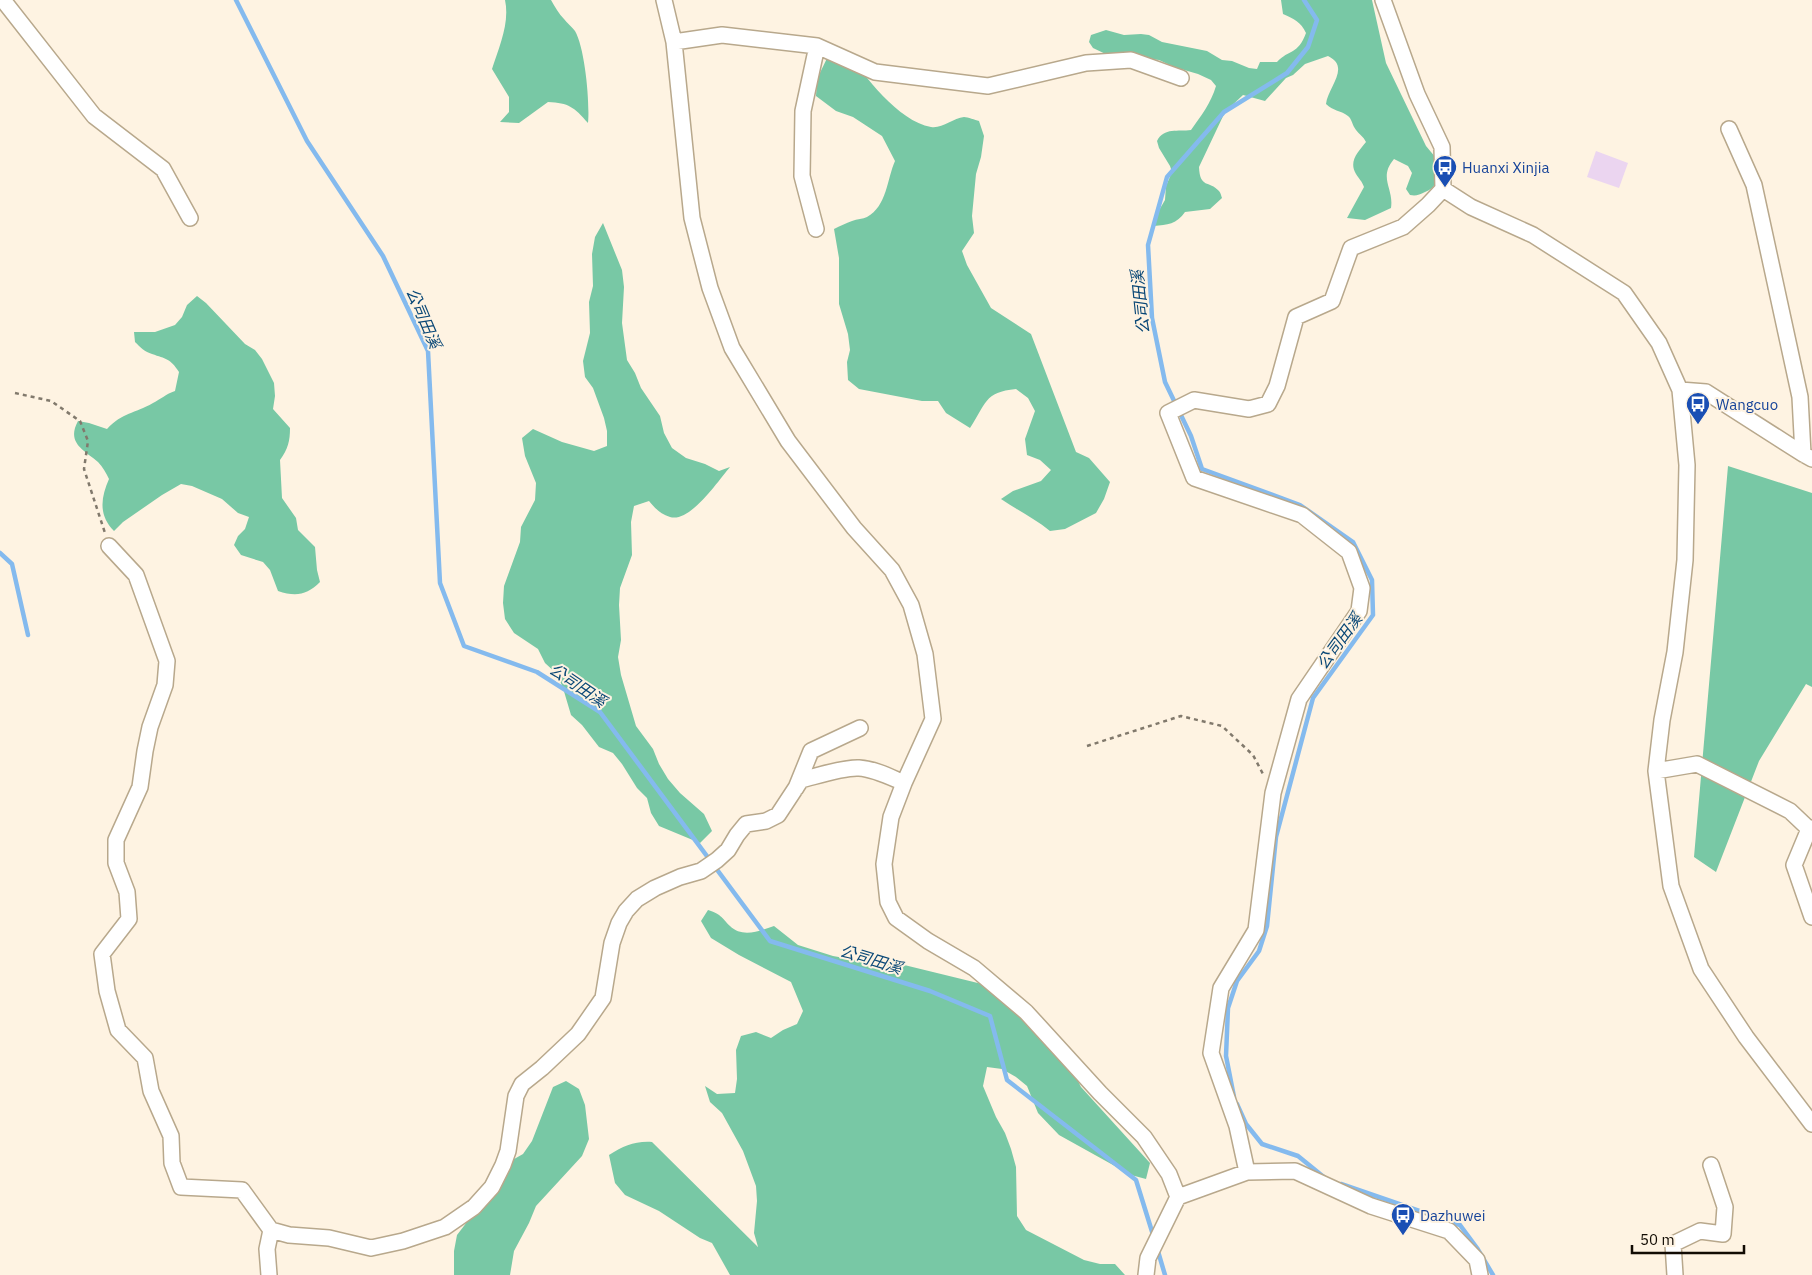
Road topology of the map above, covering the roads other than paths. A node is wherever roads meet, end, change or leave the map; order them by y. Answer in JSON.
{"nodes":[{"id":1,"x":3,"y":0,"type":"edge"},
{"id":2,"x":664,"y":0,"type":"edge"},
{"id":3,"x":1383,"y":0,"type":"edge"},
{"id":4,"x":674,"y":42,"type":"junction"},
{"id":5,"x":817,"y":46,"type":"junction"},
{"id":6,"x":1181,"y":78,"type":"dead end"},
{"id":7,"x":1729,"y":129,"type":"dead end"},
{"id":8,"x":1443,"y":189,"type":"junction"},
{"id":9,"x":190,"y":218,"type":"dead end"},
{"id":10,"x":816,"y":229,"type":"dead end"},
{"id":11,"x":1680,"y":390,"type":"junction"},
{"id":12,"x":1807,"y":457,"type":"edge"},
{"id":13,"x":109,"y":546,"type":"road end"},
{"id":14,"x":860,"y":728,"type":"dead end"},
{"id":15,"x":1656,"y":771,"type":"junction"},
{"id":16,"x":904,"y":783,"type":"junction"},
{"id":17,"x":795,"y":789,"type":"junction"},
{"id":18,"x":1810,"y":828,"type":"edge"},
{"id":19,"x":1812,"y":917,"type":"edge"},
{"id":20,"x":1812,"y":1124,"type":"edge"},
{"id":21,"x":1711,"y":1164,"type":"dead end"},
{"id":22,"x":1247,"y":1172,"type":"junction"},
{"id":23,"x":1176,"y":1201,"type":"junction"},
{"id":24,"x":271,"y":1230,"type":"junction"},
{"id":25,"x":269,"y":1275,"type":"edge"},
{"id":26,"x":1146,"y":1275,"type":"edge"},
{"id":27,"x":1480,"y":1275,"type":"edge"},
{"id":28,"x":1675,"y":1275,"type":"edge"}],
"edges":[{"from":1,"to":9,"type":"street"},
{"from":2,"to":4,"type":"street"},
{"from":3,"to":8,"type":"street"},
{"from":4,"to":5,"type":"street"},
{"from":4,"to":16,"type":"street"},
{"from":5,"to":6,"type":"street"},
{"from":5,"to":10,"type":"street"},
{"from":7,"to":12,"type":"street"},
{"from":8,"to":11,"type":"street"},
{"from":8,"to":22,"type":"street"},
{"from":11,"to":12,"type":"street"},
{"from":11,"to":15,"type":"street"},
{"from":13,"to":24,"type":"street"},
{"from":14,"to":17,"type":"street"},
{"from":15,"to":18,"type":"street"},
{"from":15,"to":20,"type":"street"},
{"from":16,"to":17,"type":"street"},
{"from":16,"to":23,"type":"street"},
{"from":17,"to":24,"type":"street"},
{"from":18,"to":19,"type":"street"},
{"from":21,"to":28,"type":"street"},
{"from":22,"to":23,"type":"street"},
{"from":22,"to":27,"type":"street"},
{"from":23,"to":26,"type":"street"},
{"from":24,"to":25,"type":"street"}]}
